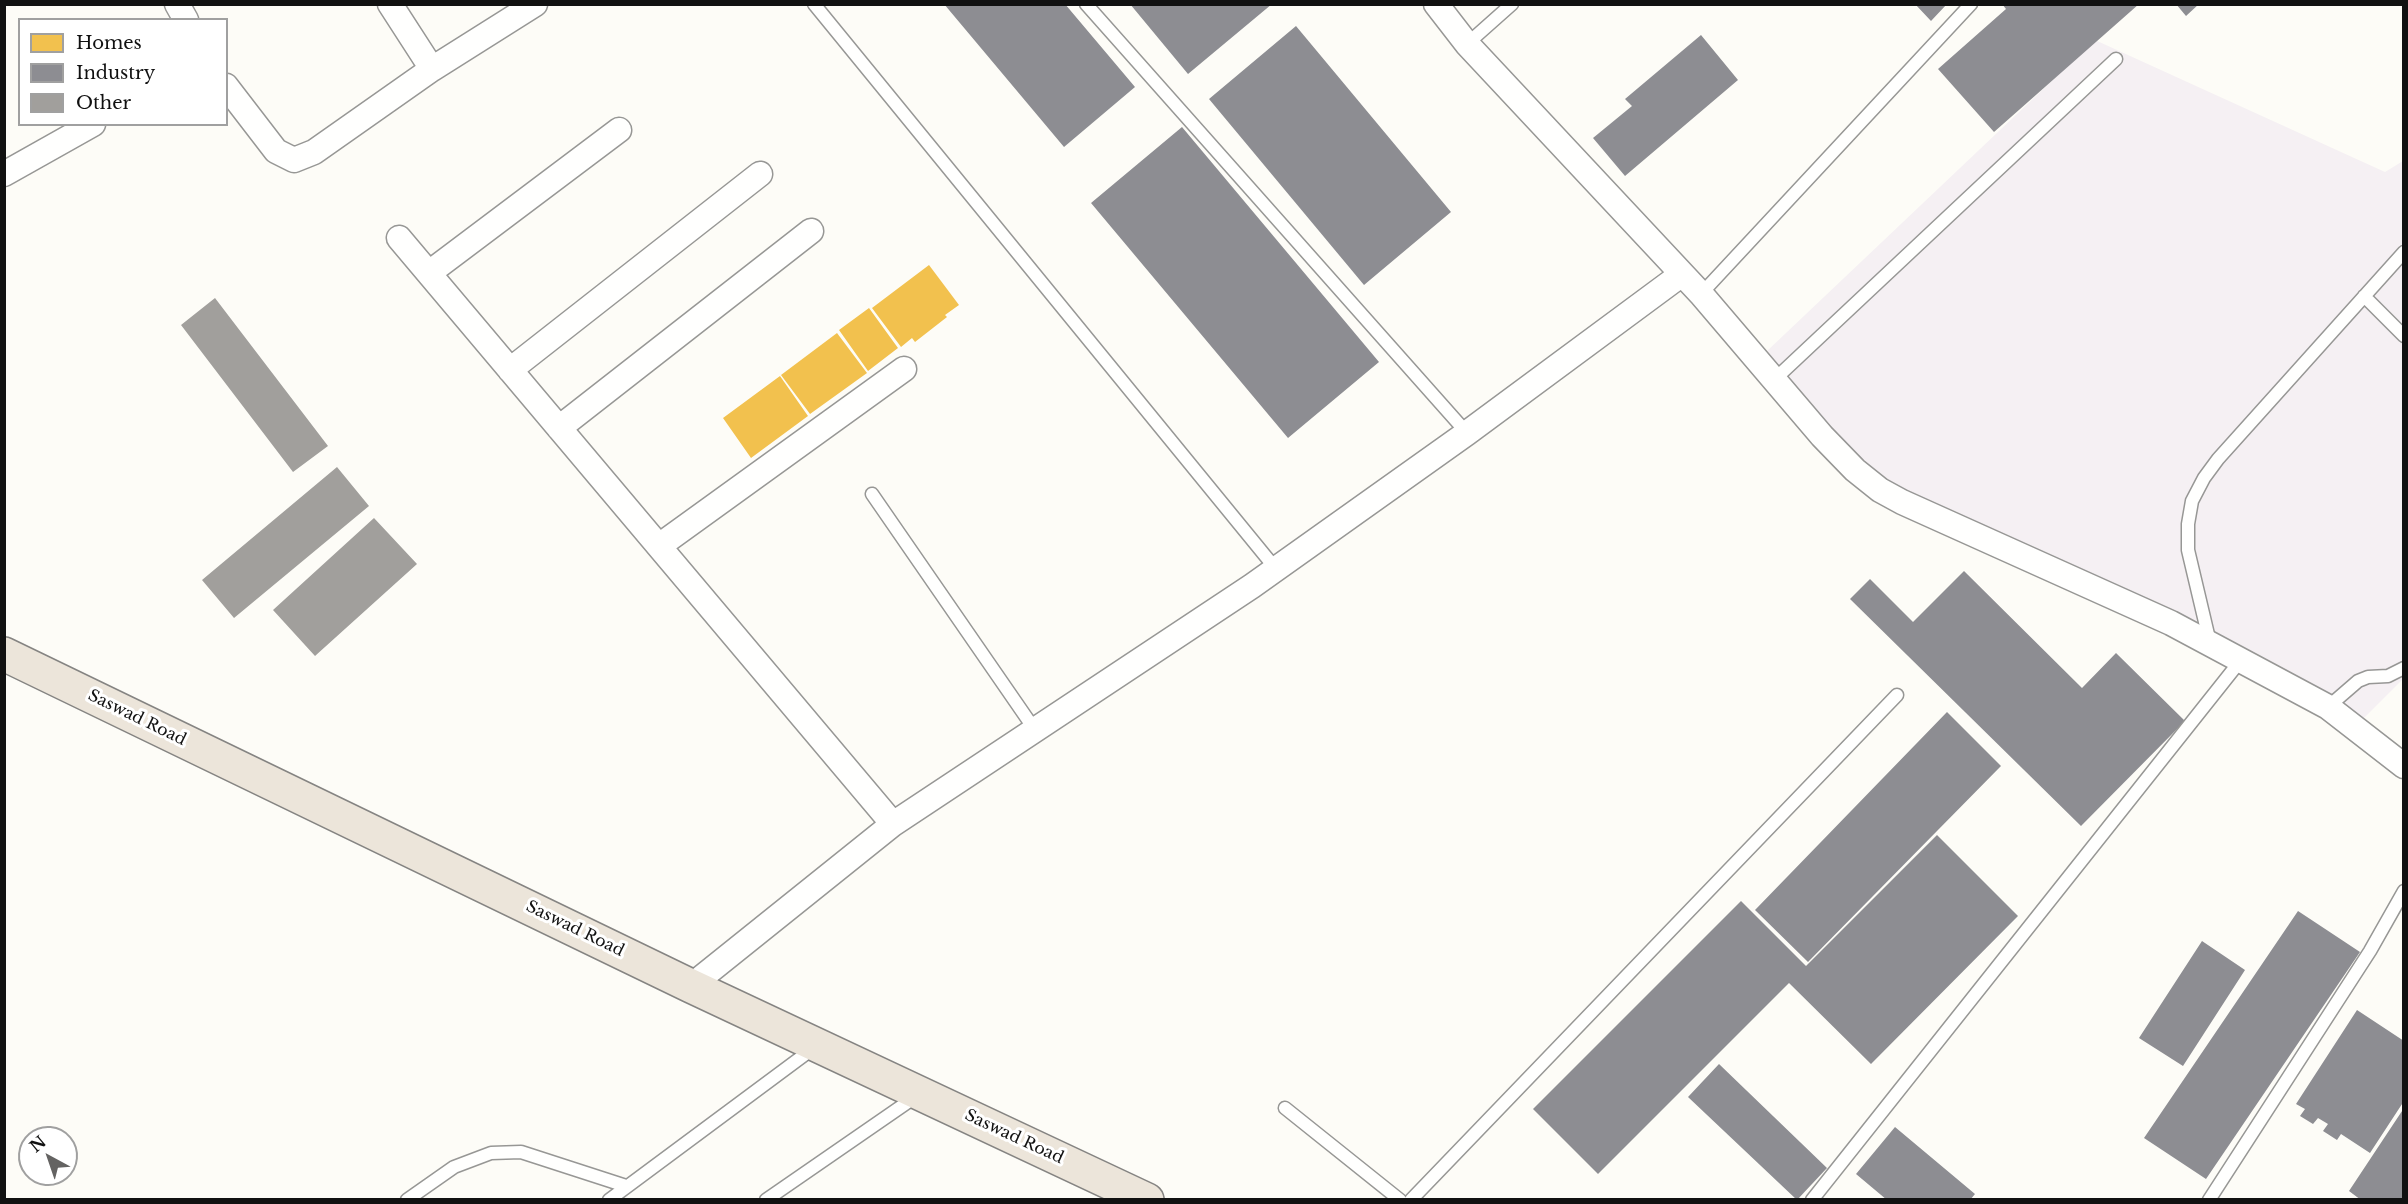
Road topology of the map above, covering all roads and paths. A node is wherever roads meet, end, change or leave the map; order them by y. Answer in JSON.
{"nodes":[{"id":1,"x":177,"y":4,"type":"edge"},
{"id":2,"x":390,"y":4,"type":"edge"},
{"id":3,"x":535,"y":4,"type":"edge"},
{"id":4,"x":814,"y":4,"type":"edge"},
{"id":5,"x":1086,"y":4,"type":"edge"},
{"id":6,"x":1436,"y":4,"type":"edge"},
{"id":7,"x":1512,"y":4,"type":"edge"},
{"id":8,"x":1971,"y":4,"type":"edge"},
{"id":9,"x":185,"y":18,"type":"edge"},
{"id":10,"x":1467,"y":44,"type":"junction"},
{"id":11,"x":2116,"y":59,"type":"dead end"},
{"id":12,"x":432,"y":69,"type":"junction"},
{"id":13,"x":228,"y":89,"type":"edge"},
{"id":14,"x":89,"y":126,"type":"edge"},
{"id":15,"x":619,"y":130,"type":"dead end"},
{"id":16,"x":4,"y":174,"type":"edge"},
{"id":17,"x":760,"y":174,"type":"dead end"},
{"id":18,"x":811,"y":231,"type":"dead end"},
{"id":19,"x":399,"y":238,"type":"dead end"},
{"id":20,"x":2403,"y":252,"type":"edge"},
{"id":21,"x":429,"y":273,"type":"junction"},
{"id":22,"x":1682,"y":274,"type":"junction"},
{"id":23,"x":1701,"y":294,"type":"junction"},
{"id":24,"x":2364,"y":296,"type":"junction"},
{"id":25,"x":2403,"y":336,"type":"edge"},
{"id":26,"x":904,"y":369,"type":"dead end"},
{"id":27,"x":510,"y":370,"type":"junction"},
{"id":28,"x":1775,"y":379,"type":"junction"},
{"id":29,"x":559,"y":428,"type":"junction"},
{"id":30,"x":1467,"y":434,"type":"junction"},
{"id":31,"x":872,"y":494,"type":"dead end"},
{"id":32,"x":659,"y":546,"type":"junction"},
{"id":33,"x":1276,"y":569,"type":"junction"},
{"id":34,"x":2211,"y":644,"type":"junction"},
{"id":35,"x":4,"y":654,"type":"edge"},
{"id":36,"x":2241,"y":660,"type":"junction"},
{"id":37,"x":2403,"y":668,"type":"edge"},
{"id":38,"x":1897,"y":695,"type":"dead end"},
{"id":39,"x":2328,"y":706,"type":"junction"},
{"id":40,"x":1035,"y":730,"type":"junction"},
{"id":41,"x":2403,"y":765,"type":"edge"},
{"id":42,"x":893,"y":824,"type":"junction"},
{"id":43,"x":2403,"y":891,"type":"edge"},
{"id":44,"x":692,"y":986,"type":"junction"},
{"id":45,"x":818,"y":1045,"type":"junction"},
{"id":46,"x":921,"y":1094,"type":"junction"},
{"id":47,"x":1285,"y":1108,"type":"dead end"},
{"id":48,"x":626,"y":1186,"type":"junction"},
{"id":49,"x":407,"y":1200,"type":"edge"},
{"id":50,"x":609,"y":1200,"type":"edge"},
{"id":51,"x":766,"y":1200,"type":"edge"},
{"id":52,"x":1148,"y":1200,"type":"edge"},
{"id":53,"x":1400,"y":1200,"type":"edge"},
{"id":54,"x":1412,"y":1200,"type":"edge"},
{"id":55,"x":1812,"y":1200,"type":"edge"},
{"id":56,"x":2209,"y":1200,"type":"edge"}],
"edges":[{"from":1,"to":9,"type":"street"},
{"from":2,"to":12,"type":"street"},
{"from":3,"to":12,"type":"street"},
{"from":4,"to":33,"type":"lane"},
{"from":5,"to":30,"type":"lane"},
{"from":6,"to":10,"type":"street"},
{"from":7,"to":10,"type":"lane"},
{"from":8,"to":23,"type":"lane"},
{"from":10,"to":22,"type":"street"},
{"from":11,"to":28,"type":"lane"},
{"from":12,"to":13,"type":"street"},
{"from":14,"to":16,"type":"street"},
{"from":15,"to":21,"type":"street"},
{"from":17,"to":27,"type":"street"},
{"from":18,"to":29,"type":"street"},
{"from":19,"to":21,"type":"street"},
{"from":20,"to":24,"type":"lane"},
{"from":21,"to":27,"type":"street"},
{"from":22,"to":23,"type":"street"},
{"from":22,"to":30,"type":"street"},
{"from":23,"to":28,"type":"street"},
{"from":24,"to":25,"type":"lane"},
{"from":24,"to":34,"type":"lane"},
{"from":26,"to":32,"type":"street"},
{"from":27,"to":29,"type":"street"},
{"from":28,"to":34,"type":"street"},
{"from":29,"to":32,"type":"street"},
{"from":30,"to":33,"type":"street"},
{"from":31,"to":40,"type":"lane"},
{"from":32,"to":42,"type":"street"},
{"from":33,"to":40,"type":"street"},
{"from":34,"to":36,"type":"street"},
{"from":35,"to":44,"type":"highway","name":"Saswad Road"},
{"from":36,"to":39,"type":"street"},
{"from":36,"to":55,"type":"lane"},
{"from":37,"to":39,"type":"lane"},
{"from":38,"to":54,"type":"lane"},
{"from":39,"to":41,"type":"street"},
{"from":40,"to":42,"type":"street"},
{"from":42,"to":44,"type":"street"},
{"from":43,"to":56,"type":"lane"},
{"from":44,"to":45,"type":"highway","name":"Saswad Road"},
{"from":45,"to":46,"type":"highway","name":"Saswad Road"},
{"from":45,"to":48,"type":"lane"},
{"from":46,"to":51,"type":"lane"},
{"from":46,"to":52,"type":"highway","name":"Saswad Road"},
{"from":47,"to":53,"type":"lane"},
{"from":48,"to":49,"type":"lane"},
{"from":48,"to":50,"type":"lane"}]}
